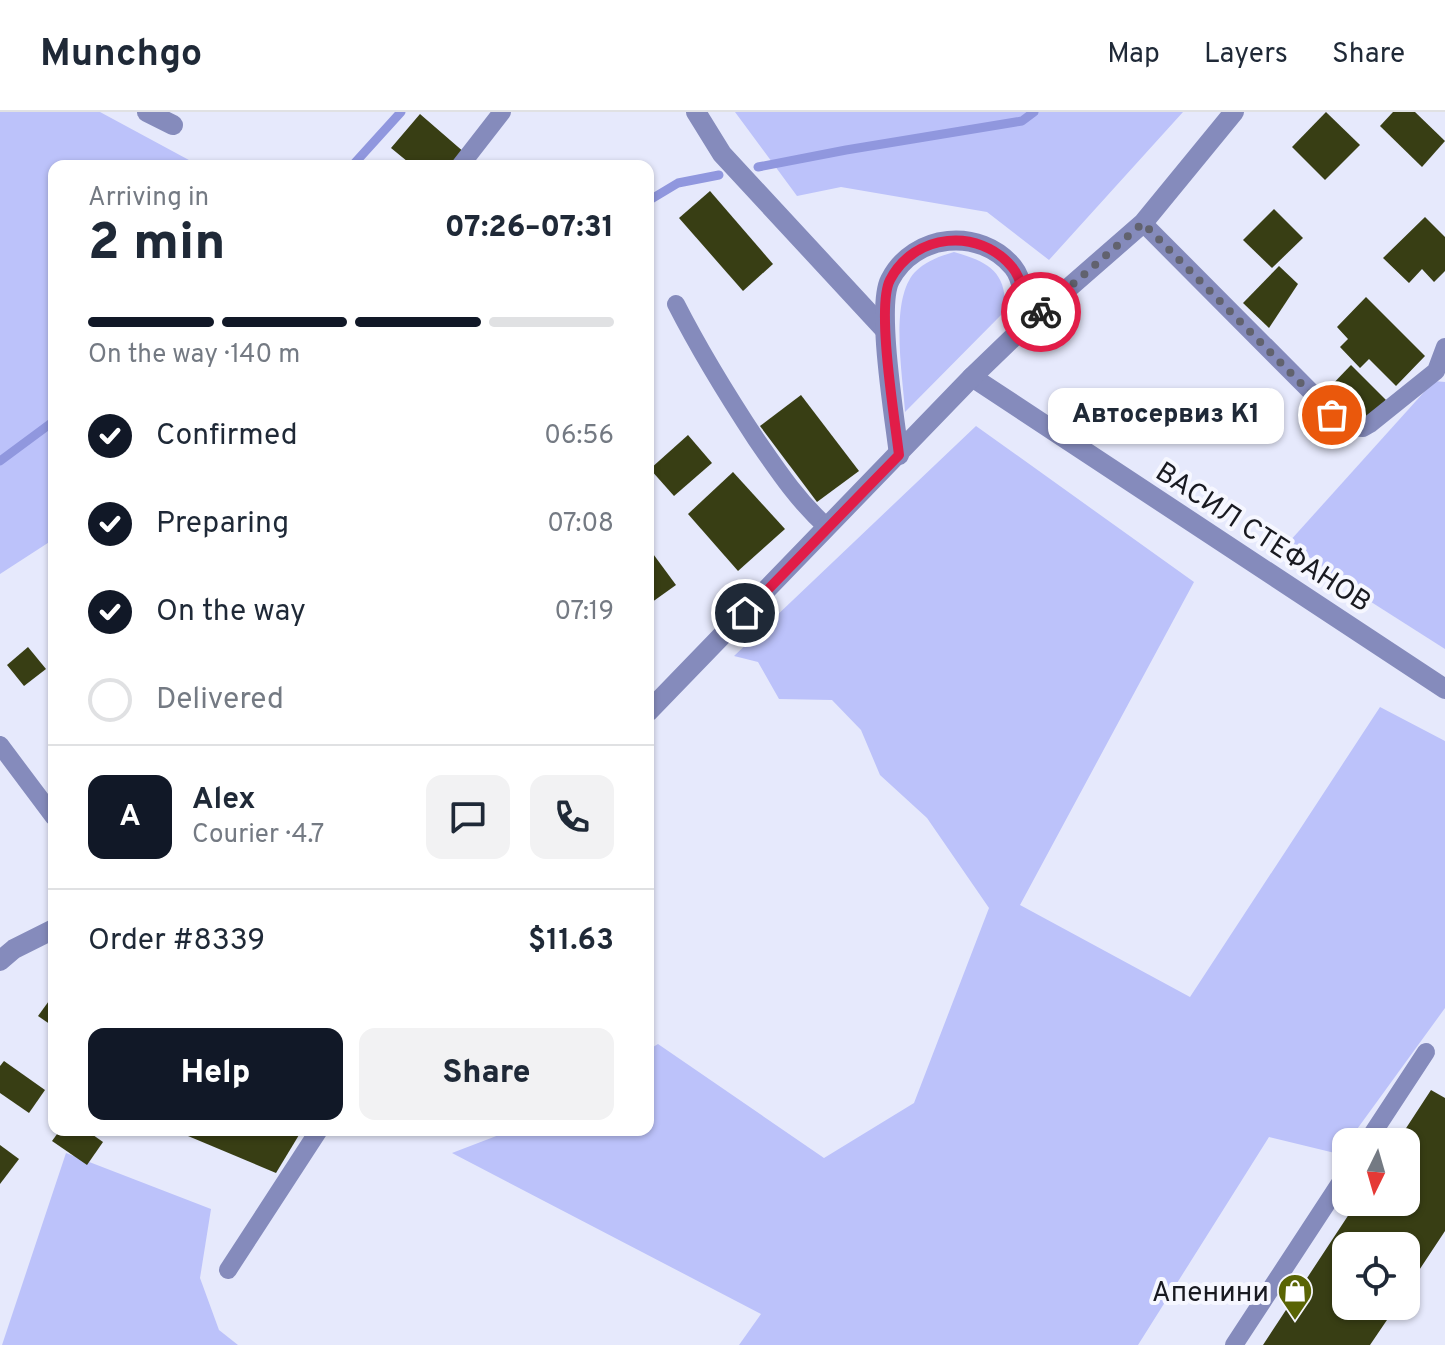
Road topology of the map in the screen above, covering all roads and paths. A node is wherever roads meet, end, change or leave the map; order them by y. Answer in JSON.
{"nodes":[{"id":1,"x":147,"y":112,"type":"edge"},
{"id":2,"x":502,"y":112,"type":"edge"},
{"id":3,"x":696,"y":112,"type":"edge"},
{"id":4,"x":1234,"y":112,"type":"edge"},
{"id":5,"x":173,"y":125,"type":"dead end"},
{"id":6,"x":465,"y":160,"type":"edge"},
{"id":7,"x":1143,"y":223,"type":"junction"},
{"id":8,"x":676,"y":304,"type":"dead end"},
{"id":9,"x":1025,"y":326,"type":"junction"},
{"id":10,"x":884,"y":329,"type":"junction"},
{"id":11,"x":1445,"y":347,"type":"edge"},
{"id":12,"x":972,"y":377,"type":"junction"},
{"id":13,"x":899,"y":455,"type":"junction"},
{"id":14,"x":827,"y":527,"type":"junction"},
{"id":15,"x":1445,"y":689,"type":"edge"},
{"id":16,"x":654,"y":706,"type":"edge"},
{"id":17,"x":0,"y":745,"type":"edge"},
{"id":18,"x":48,"y":809,"type":"edge"},
{"id":19,"x":48,"y":932,"type":"edge"},
{"id":20,"x":0,"y":961,"type":"edge"},
{"id":21,"x":1426,"y":1052,"type":"dead end"},
{"id":22,"x":1376,"y":1128,"type":"edge"},
{"id":23,"x":315,"y":1136,"type":"edge"},
{"id":24,"x":1332,"y":1195,"type":"edge"},
{"id":25,"x":228,"y":1270,"type":"dead end"},
{"id":26,"x":1234,"y":1345,"type":"edge"}],
"edges":[{"from":1,"to":5,"type":"street"},
{"from":2,"to":6,"type":"lane"},
{"from":3,"to":10,"type":"street"},
{"from":4,"to":7,"type":"street"},
{"from":7,"to":9,"type":"street"},
{"from":7,"to":11,"type":"lane"},
{"from":8,"to":14,"type":"lane"},
{"from":9,"to":10,"type":"street"},
{"from":9,"to":12,"type":"street"},
{"from":10,"to":13,"type":"street"},
{"from":12,"to":13,"type":"street"},
{"from":12,"to":15,"type":"street","name":"ВАСИЛ СТЕФАНОВ"},
{"from":13,"to":14,"type":"street"},
{"from":14,"to":16,"type":"street"},
{"from":17,"to":18,"type":"lane"},
{"from":19,"to":20,"type":"street"},
{"from":21,"to":22,"type":"lane"},
{"from":23,"to":25,"type":"lane"},
{"from":24,"to":26,"type":"lane"}]}
